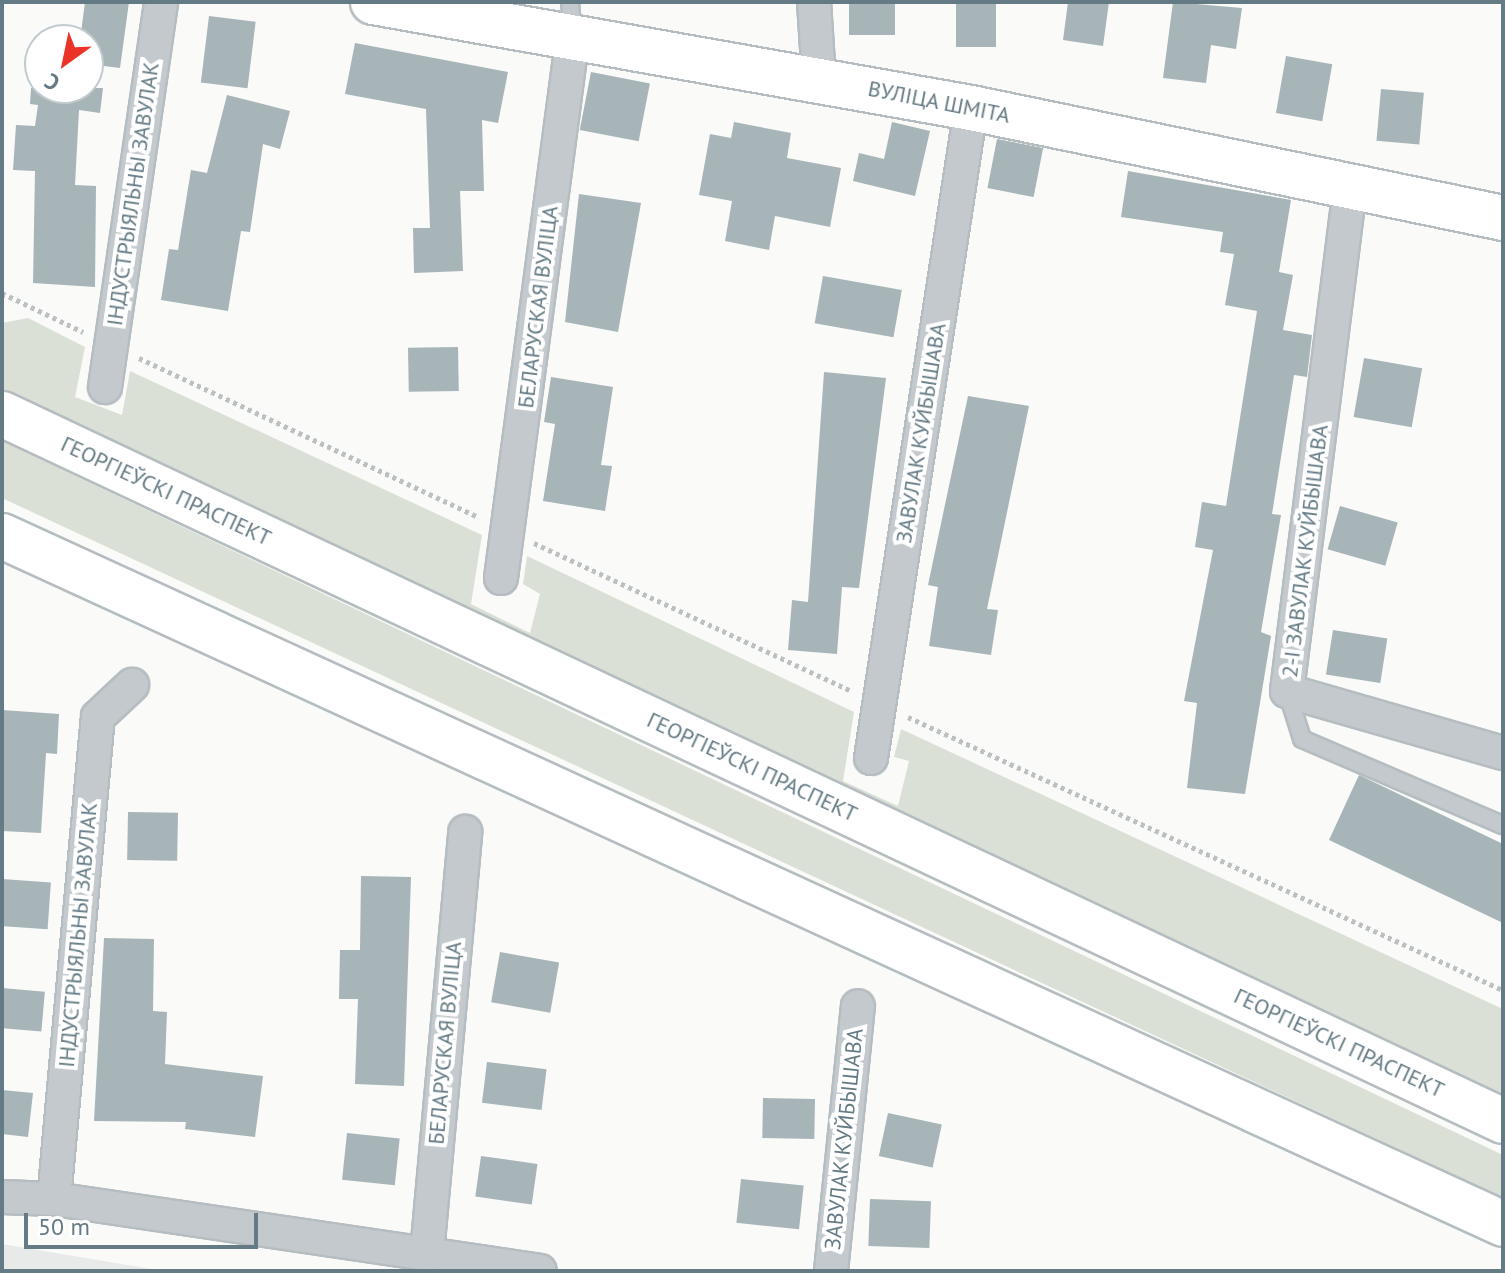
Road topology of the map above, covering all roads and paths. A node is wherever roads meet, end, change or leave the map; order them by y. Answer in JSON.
{"nodes":[{"id":1,"x":161,"y":2,"type":"edge"},
{"id":2,"x":373,"y":2,"type":"edge"},
{"id":3,"x":814,"y":2,"type":"edge"},
{"id":4,"x":571,"y":19,"type":"edge"},
{"id":5,"x":819,"y":80,"type":"junction"},
{"id":6,"x":971,"y":108,"type":"junction"},
{"id":7,"x":1350,"y":188,"type":"junction"},
{"id":8,"x":1503,"y":218,"type":"edge"},
{"id":9,"x":2,"y":293,"type":"edge"},
{"id":10,"x":111,"y":345,"type":"junction"},
{"id":11,"x":105,"y":387,"type":"dead end"},
{"id":12,"x":2,"y":414,"type":"edge"},
{"id":13,"x":509,"y":531,"type":"junction"},
{"id":14,"x":2,"y":536,"type":"edge"},
{"id":15,"x":501,"y":578,"type":"dead end"},
{"id":16,"x":132,"y":685,"type":"dead end"},
{"id":17,"x":1287,"y":691,"type":"junction"},
{"id":18,"x":880,"y":704,"type":"junction"},
{"id":19,"x":1503,"y":753,"type":"edge"},
{"id":20,"x":871,"y":758,"type":"dead end"},
{"id":21,"x":1503,"y":825,"type":"edge"},
{"id":22,"x":465,"y":832,"type":"dead end"},
{"id":23,"x":1503,"y":990,"type":"edge"},
{"id":24,"x":858,"y":1006,"type":"dead end"},
{"id":25,"x":1503,"y":1121,"type":"edge"},
{"id":26,"x":2,"y":1197,"type":"edge"},
{"id":27,"x":54,"y":1199,"type":"junction"},
{"id":28,"x":1503,"y":1224,"type":"edge"},
{"id":29,"x":427,"y":1253,"type":"junction"},
{"id":30,"x":540,"y":1271,"type":"edge"},
{"id":31,"x":831,"y":1271,"type":"edge"}],
"edges":[{"from":1,"to":10,"type":"street","name":"ІНДУСТРЫЯЛЬНЫ ЗАВУЛАК"},
{"from":2,"to":4,"type":"main road","name":"ВУЛІЦА ШМІТА"},
{"from":3,"to":5,"type":"street"},
{"from":4,"to":5,"type":"main road","name":"ВУЛІЦА ШМІТА"},
{"from":4,"to":13,"type":"street","name":"БЕЛАРУСКАЯ ВУЛІЦА"},
{"from":5,"to":6,"type":"main road","name":"ВУЛІЦА ШМІТА"},
{"from":6,"to":7,"type":"main road","name":"ВУЛІЦА ШМІТА"},
{"from":6,"to":18,"type":"street","name":"ЗАВУЛАК КУЙБЫШАВА"},
{"from":7,"to":8,"type":"main road","name":"ВУЛІЦА ШМІТА"},
{"from":7,"to":17,"type":"street","name":"2-І ЗАВУЛАК КУЙБЫШАВА"},
{"from":9,"to":10,"type":"path"},
{"from":10,"to":11,"type":"street","name":"ІНДУСТРЫЯЛЬНЫ ЗАВУЛАК"},
{"from":10,"to":13,"type":"path"},
{"from":12,"to":25,"type":"main road","name":"ГЕОРГІЕЎСКІ ПРАСПЕКТ"},
{"from":13,"to":15,"type":"street","name":"БЕЛАРУСКАЯ ВУЛІЦА"},
{"from":13,"to":18,"type":"path"},
{"from":14,"to":28,"type":"main road"},
{"from":16,"to":27,"type":"street","name":"ІНДУСТРЫЯЛЬНЫ ЗАВУЛАК"},
{"from":17,"to":19,"type":"street","name":"2-І ЗАВУЛАК КУЙБЫШАВА"},
{"from":17,"to":21,"type":"lane"},
{"from":18,"to":20,"type":"street","name":"ЗАВУЛАК КУЙБЫШАВА"},
{"from":18,"to":23,"type":"path"},
{"from":22,"to":29,"type":"street","name":"БЕЛАРУСКАЯ ВУЛІЦА"},
{"from":24,"to":31,"type":"street","name":"ЗАВУЛАК КУЙБЫШАВА"},
{"from":26,"to":27,"type":"street"},
{"from":27,"to":29,"type":"street"},
{"from":29,"to":30,"type":"street"}]}
